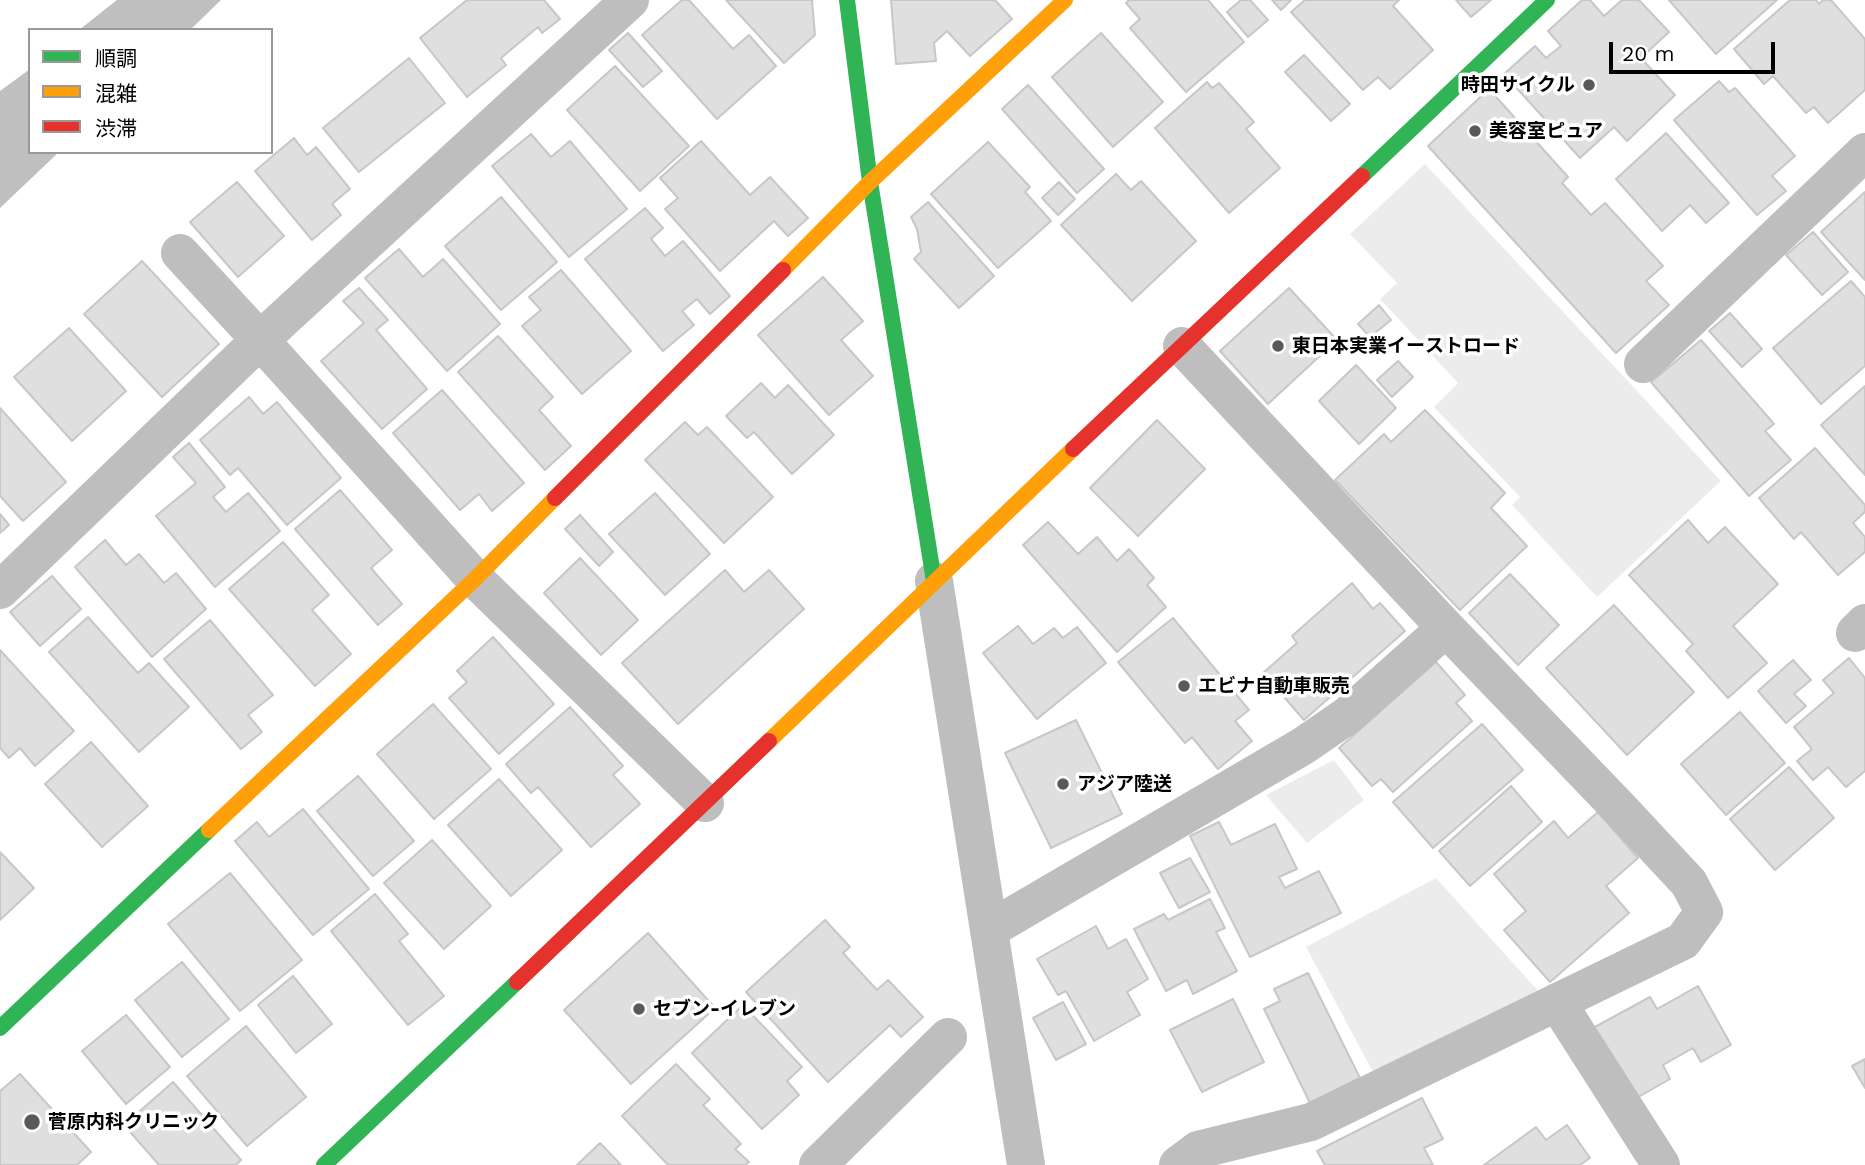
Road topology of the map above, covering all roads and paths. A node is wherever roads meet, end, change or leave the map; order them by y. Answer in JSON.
{"nodes":[{"id":1,"x":631,"y":0,"type":"edge"},
{"id":2,"x":847,"y":0,"type":"edge"},
{"id":3,"x":1065,"y":0,"type":"edge"},
{"id":4,"x":1546,"y":0,"type":"edge"},
{"id":5,"x":1865,"y":152,"type":"edge"},
{"id":6,"x":870,"y":182,"type":"junction"},
{"id":7,"x":180,"y":253,"type":"dead end"},
{"id":8,"x":260,"y":340,"type":"junction"},
{"id":9,"x":1182,"y":346,"type":"junction"},
{"id":10,"x":1643,"y":364,"type":"dead end"},
{"id":11,"x":475,"y":579,"type":"junction"},
{"id":12,"x":934,"y":581,"type":"junction"},
{"id":13,"x":0,"y":590,"type":"edge"},
{"id":14,"x":1446,"y":628,"type":"junction"},
{"id":15,"x":705,"y":803,"type":"junction"},
{"id":16,"x":989,"y":929,"type":"junction"},
{"id":17,"x":1557,"y":1002,"type":"junction"},
{"id":18,"x":0,"y":1028,"type":"edge"},
{"id":19,"x":948,"y":1037,"type":"dead end"},
{"id":20,"x":1643,"y":1158,"type":"edge"},
{"id":21,"x":334,"y":1162,"type":"edge"},
{"id":22,"x":818,"y":1165,"type":"edge"},
{"id":23,"x":1026,"y":1165,"type":"edge"},
{"id":24,"x":1178,"y":1165,"type":"edge"}],
"edges":[{"from":1,"to":8,"type":"street"},
{"from":2,"to":6,"type":"street"},
{"from":3,"to":6,"type":"street"},
{"from":4,"to":9,"type":"street"},
{"from":5,"to":10,"type":"street"},
{"from":6,"to":11,"type":"street"},
{"from":6,"to":12,"type":"street"},
{"from":7,"to":8,"type":"street"},
{"from":8,"to":11,"type":"street"},
{"from":8,"to":13,"type":"street"},
{"from":9,"to":12,"type":"street"},
{"from":9,"to":14,"type":"street"},
{"from":11,"to":15,"type":"street"},
{"from":11,"to":18,"type":"street"},
{"from":12,"to":15,"type":"street"},
{"from":12,"to":16,"type":"street"},
{"from":14,"to":16,"type":"street"},
{"from":14,"to":17,"type":"street"},
{"from":15,"to":21,"type":"street"},
{"from":16,"to":23,"type":"street"},
{"from":17,"to":20,"type":"street"},
{"from":17,"to":24,"type":"street"},
{"from":19,"to":22,"type":"street"}]}
